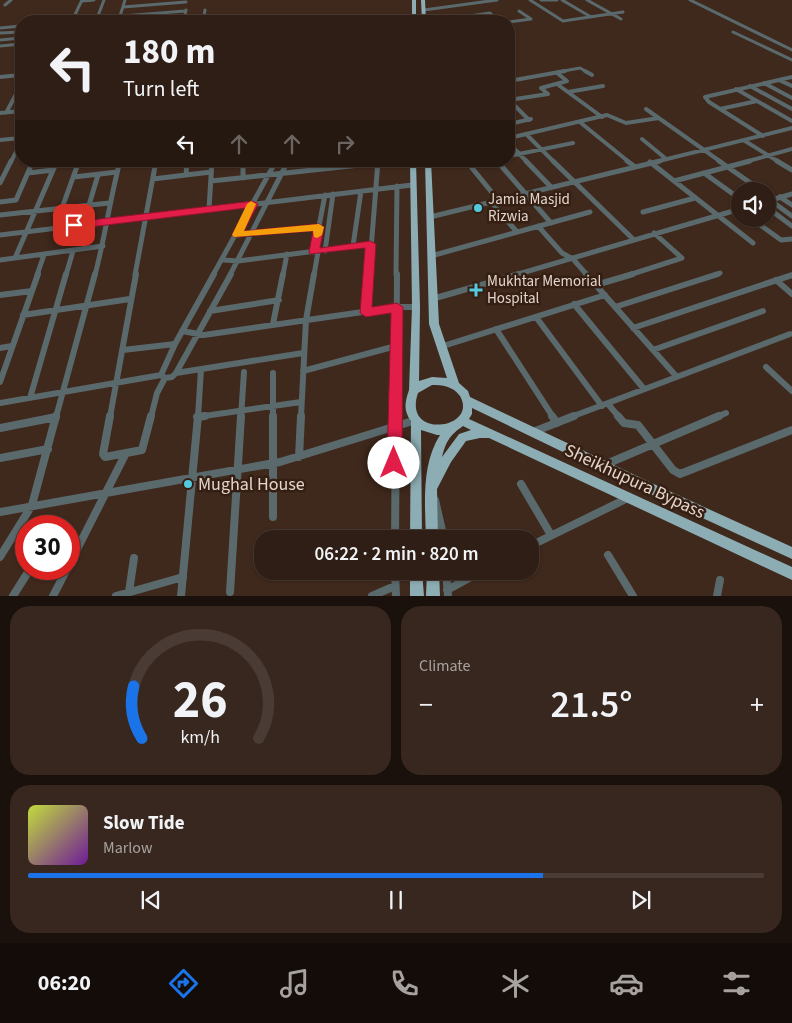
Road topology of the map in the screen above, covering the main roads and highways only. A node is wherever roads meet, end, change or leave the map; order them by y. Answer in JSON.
{"nodes":[{"id":1,"x":414,"y":0,"type":"edge"},
{"id":2,"x":423,"y":0,"type":"edge"},
{"id":3,"x":414,"y":15,"type":"edge"},
{"id":4,"x":424,"y":15,"type":"edge"},
{"id":5,"x":413,"y":167,"type":"edge"},
{"id":6,"x":428,"y":167,"type":"edge"},
{"id":7,"x":454,"y":384,"type":"junction"},
{"id":8,"x":414,"y":390,"type":"junction"},
{"id":9,"x":467,"y":400,"type":"junction"},
{"id":10,"x":416,"y":420,"type":"junction"},
{"id":11,"x":463,"y":420,"type":"junction"},
{"id":12,"x":449,"y":430,"type":"junction"},
{"id":13,"x":498,"y":435,"type":"junction"},
{"id":14,"x":430,"y":491,"type":"junction"},
{"id":15,"x":416,"y":530,"type":"edge"},
{"id":16,"x":432,"y":530,"type":"edge"},
{"id":17,"x":792,"y":553,"type":"edge"},
{"id":18,"x":792,"y":574,"type":"edge"},
{"id":19,"x":416,"y":580,"type":"edge"},
{"id":20,"x":433,"y":580,"type":"edge"},
{"id":21,"x":416,"y":596,"type":"edge"},
{"id":22,"x":433,"y":596,"type":"edge"}],
"edges":[{"from":1,"to":3,"type":"highway"},
{"from":2,"to":4,"type":"highway"},
{"from":5,"to":8,"type":"highway"},
{"from":6,"to":7,"type":"highway"},
{"from":7,"to":8,"type":"highway"},
{"from":7,"to":9,"type":"highway"},
{"from":8,"to":10,"type":"highway"},
{"from":9,"to":11,"type":"highway"},
{"from":9,"to":17,"type":"highway","name":"Sheikhupura Bypass"},
{"from":10,"to":12,"type":"highway"},
{"from":10,"to":15,"type":"highway"},
{"from":11,"to":12,"type":"highway"},
{"from":11,"to":13,"type":"highway","name":"Sheikhupura Bypass"},
{"from":12,"to":14,"type":"highway"},
{"from":13,"to":14,"type":"highway"},
{"from":13,"to":18,"type":"highway","name":"Sheikhupura Bypass"},
{"from":14,"to":16,"type":"highway"},
{"from":19,"to":21,"type":"highway"},
{"from":20,"to":22,"type":"highway"}]}
